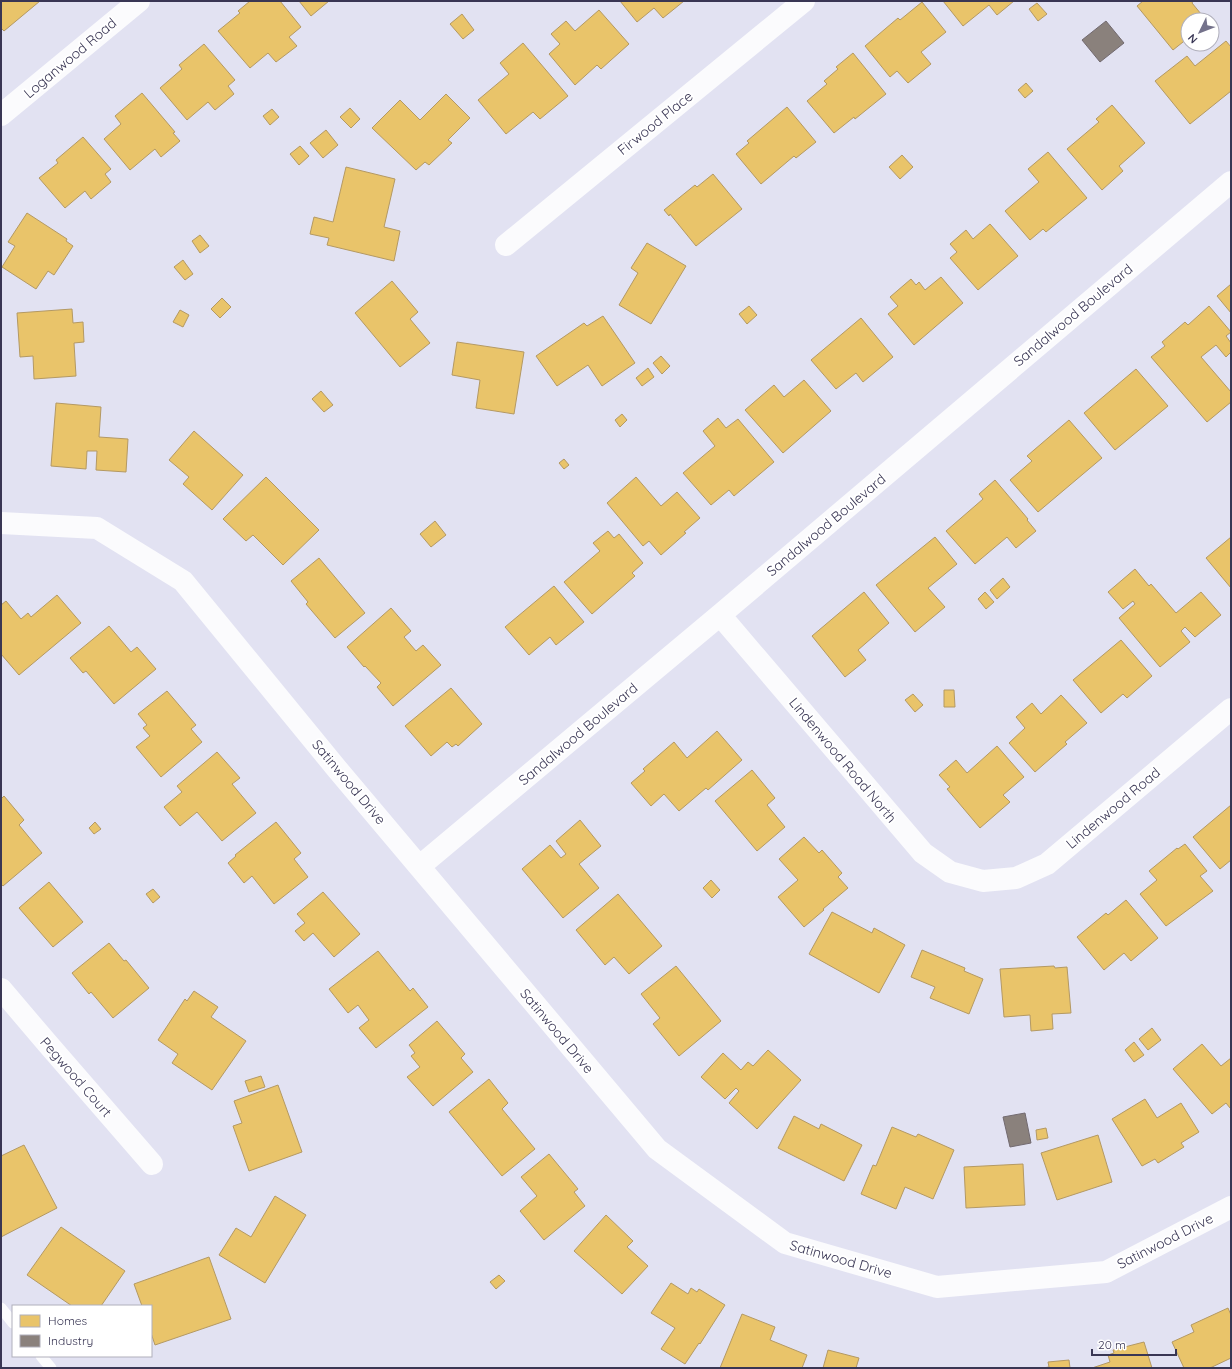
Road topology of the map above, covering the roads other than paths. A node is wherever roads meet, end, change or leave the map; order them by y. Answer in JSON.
{"nodes":[{"id":1,"x":139,"y":1,"type":"edge"},
{"id":2,"x":804,"y":1,"type":"edge"},
{"id":3,"x":1,"y":115,"type":"edge"},
{"id":4,"x":1231,"y":182,"type":"edge"},
{"id":5,"x":506,"y":245,"type":"dead end"},
{"id":6,"x":1,"y":523,"type":"edge"},
{"id":7,"x":720,"y":615,"type":"junction"},
{"id":8,"x":1231,"y":709,"type":"edge"},
{"id":9,"x":420,"y":866,"type":"junction"},
{"id":10,"x":983,"y":881,"type":"joint"},
{"id":11,"x":1,"y":989,"type":"edge"},
{"id":12,"x":152,"y":1164,"type":"dead end"},
{"id":13,"x":1231,"y":1207,"type":"edge"},
{"id":14,"x":1,"y":1308,"type":"edge"},
{"id":15,"x":12,"y":1322,"type":"edge"},
{"id":16,"x":42,"y":1357,"type":"edge"},
{"id":17,"x":51,"y":1368,"type":"edge"}],
"edges":[{"from":1,"to":3,"type":"street","name":"Loganwood Road"},
{"from":2,"to":5,"type":"street","name":"Firwood Place"},
{"from":4,"to":7,"type":"street","name":"Sandalwood Boulevard"},
{"from":6,"to":9,"type":"street","name":"Satinwood Drive"},
{"from":7,"to":9,"type":"street","name":"Sandalwood Boulevard"},
{"from":7,"to":10,"type":"street","name":"Lindenwood Road North"},
{"from":8,"to":10,"type":"street","name":"Lindenwood Road"},
{"from":9,"to":13,"type":"street","name":"Satinwood Drive"},
{"from":11,"to":12,"type":"street","name":"Pegwood Court"},
{"from":14,"to":15,"type":"lane"},
{"from":16,"to":17,"type":"lane"}]}
